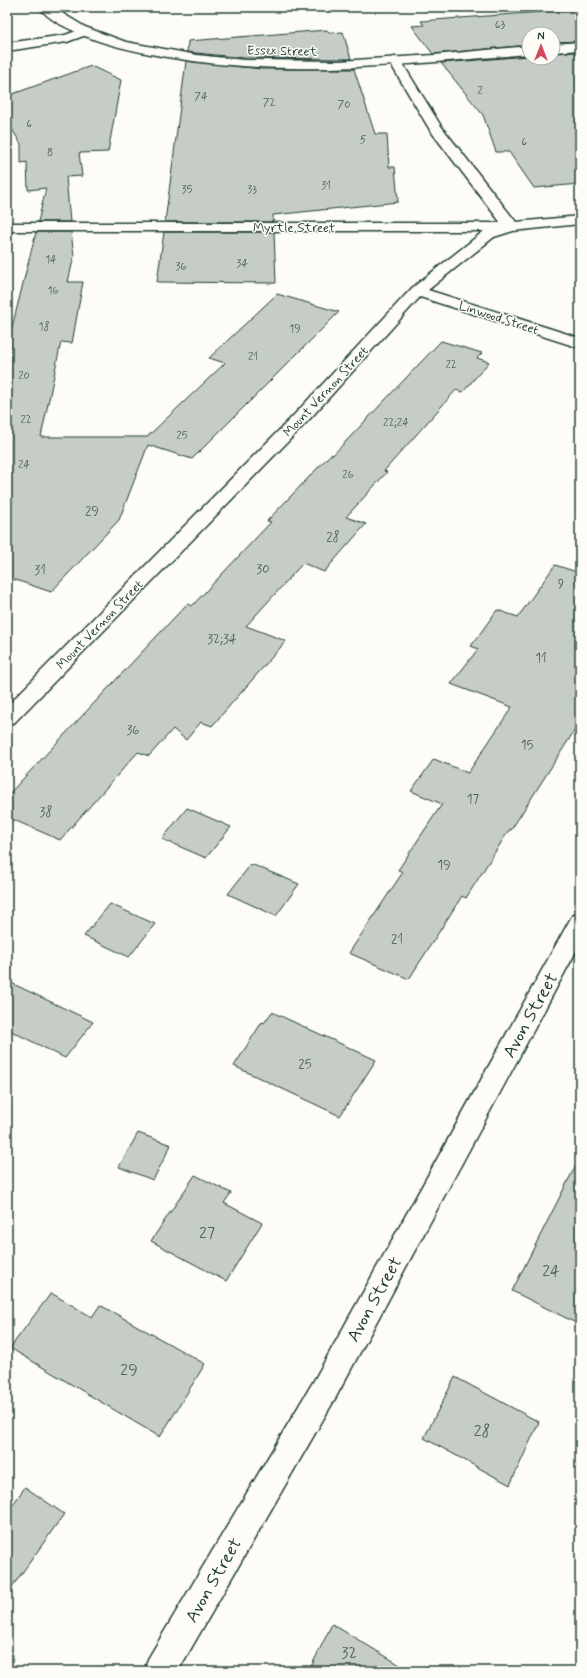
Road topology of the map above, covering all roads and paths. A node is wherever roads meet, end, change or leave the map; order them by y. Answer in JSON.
{"nodes":[{"id":1,"x":45,"y":7,"type":"edge"},
{"id":2,"x":85,"y":32,"type":"junction"},
{"id":3,"x":580,"y":46,"type":"edge"},
{"id":4,"x":7,"y":47,"type":"edge"},
{"id":5,"x":561,"y":47,"type":"edge"},
{"id":6,"x":521,"y":51,"type":"edge"},
{"id":7,"x":395,"y":61,"type":"junction"},
{"id":8,"x":580,"y":220,"type":"edge"},
{"id":9,"x":7,"y":227,"type":"edge"},
{"id":10,"x":512,"y":227,"type":"junction"},
{"id":11,"x":417,"y":291,"type":"junction"},
{"id":12,"x":580,"y":344,"type":"edge"},
{"id":13,"x":7,"y":718,"type":"edge"},
{"id":14,"x":580,"y":922,"type":"edge"},
{"id":15,"x":160,"y":1671,"type":"edge"}],
"edges":[{"from":1,"to":2,"type":"street","name":"Essex Street"},
{"from":2,"to":4,"type":"street"},
{"from":2,"to":7,"type":"street","name":"Essex Street"},
{"from":3,"to":5,"type":"street"},
{"from":6,"to":7,"type":"street","name":"Essex Street"},
{"from":7,"to":10,"type":"street"},
{"from":8,"to":10,"type":"street","name":"Myrtle Street"},
{"from":9,"to":10,"type":"street","name":"Myrtle Street"},
{"from":10,"to":11,"type":"street","name":"Mount Vernon Street"},
{"from":11,"to":12,"type":"street","name":"Linwood Street"},
{"from":11,"to":13,"type":"street","name":"Mount Vernon Street"},
{"from":14,"to":15,"type":"street","name":"Avon Street"}]}
